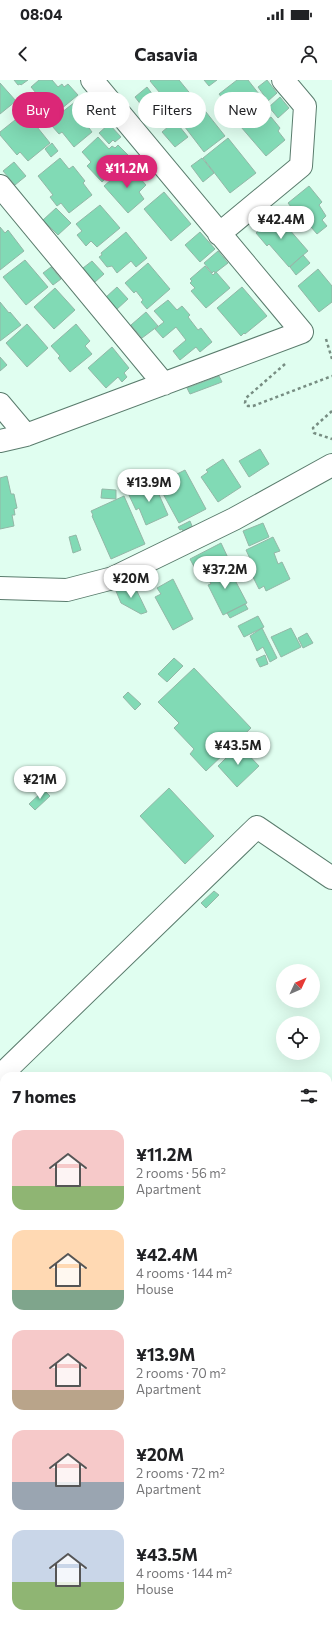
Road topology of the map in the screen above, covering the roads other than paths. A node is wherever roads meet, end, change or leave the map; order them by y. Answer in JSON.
{"nodes":[{"id":1,"x":92,"y":80,"type":"edge"},
{"id":2,"x":284,"y":80,"type":"edge"},
{"id":3,"x":0,"y":186,"type":"edge"},
{"id":4,"x":219,"y":234,"type":"junction"},
{"id":5,"x":164,"y":384,"type":"junction"},
{"id":6,"x":0,"y":404,"type":"edge"},
{"id":7,"x":26,"y":435,"type":"junction"},
{"id":8,"x":0,"y":441,"type":"edge"},
{"id":9,"x":332,"y":465,"type":"edge"},
{"id":10,"x":0,"y":588,"type":"edge"},
{"id":11,"x":332,"y":878,"type":"edge"},
{"id":12,"x":4,"y":1072,"type":"edge"}],
"edges":[{"from":1,"to":4,"type":"street"},
{"from":2,"to":4,"type":"street"},
{"from":3,"to":5,"type":"street"},
{"from":4,"to":5,"type":"street"},
{"from":5,"to":7,"type":"street"},
{"from":6,"to":7,"type":"street"},
{"from":7,"to":8,"type":"street"},
{"from":9,"to":10,"type":"street"},
{"from":11,"to":12,"type":"street"}]}
